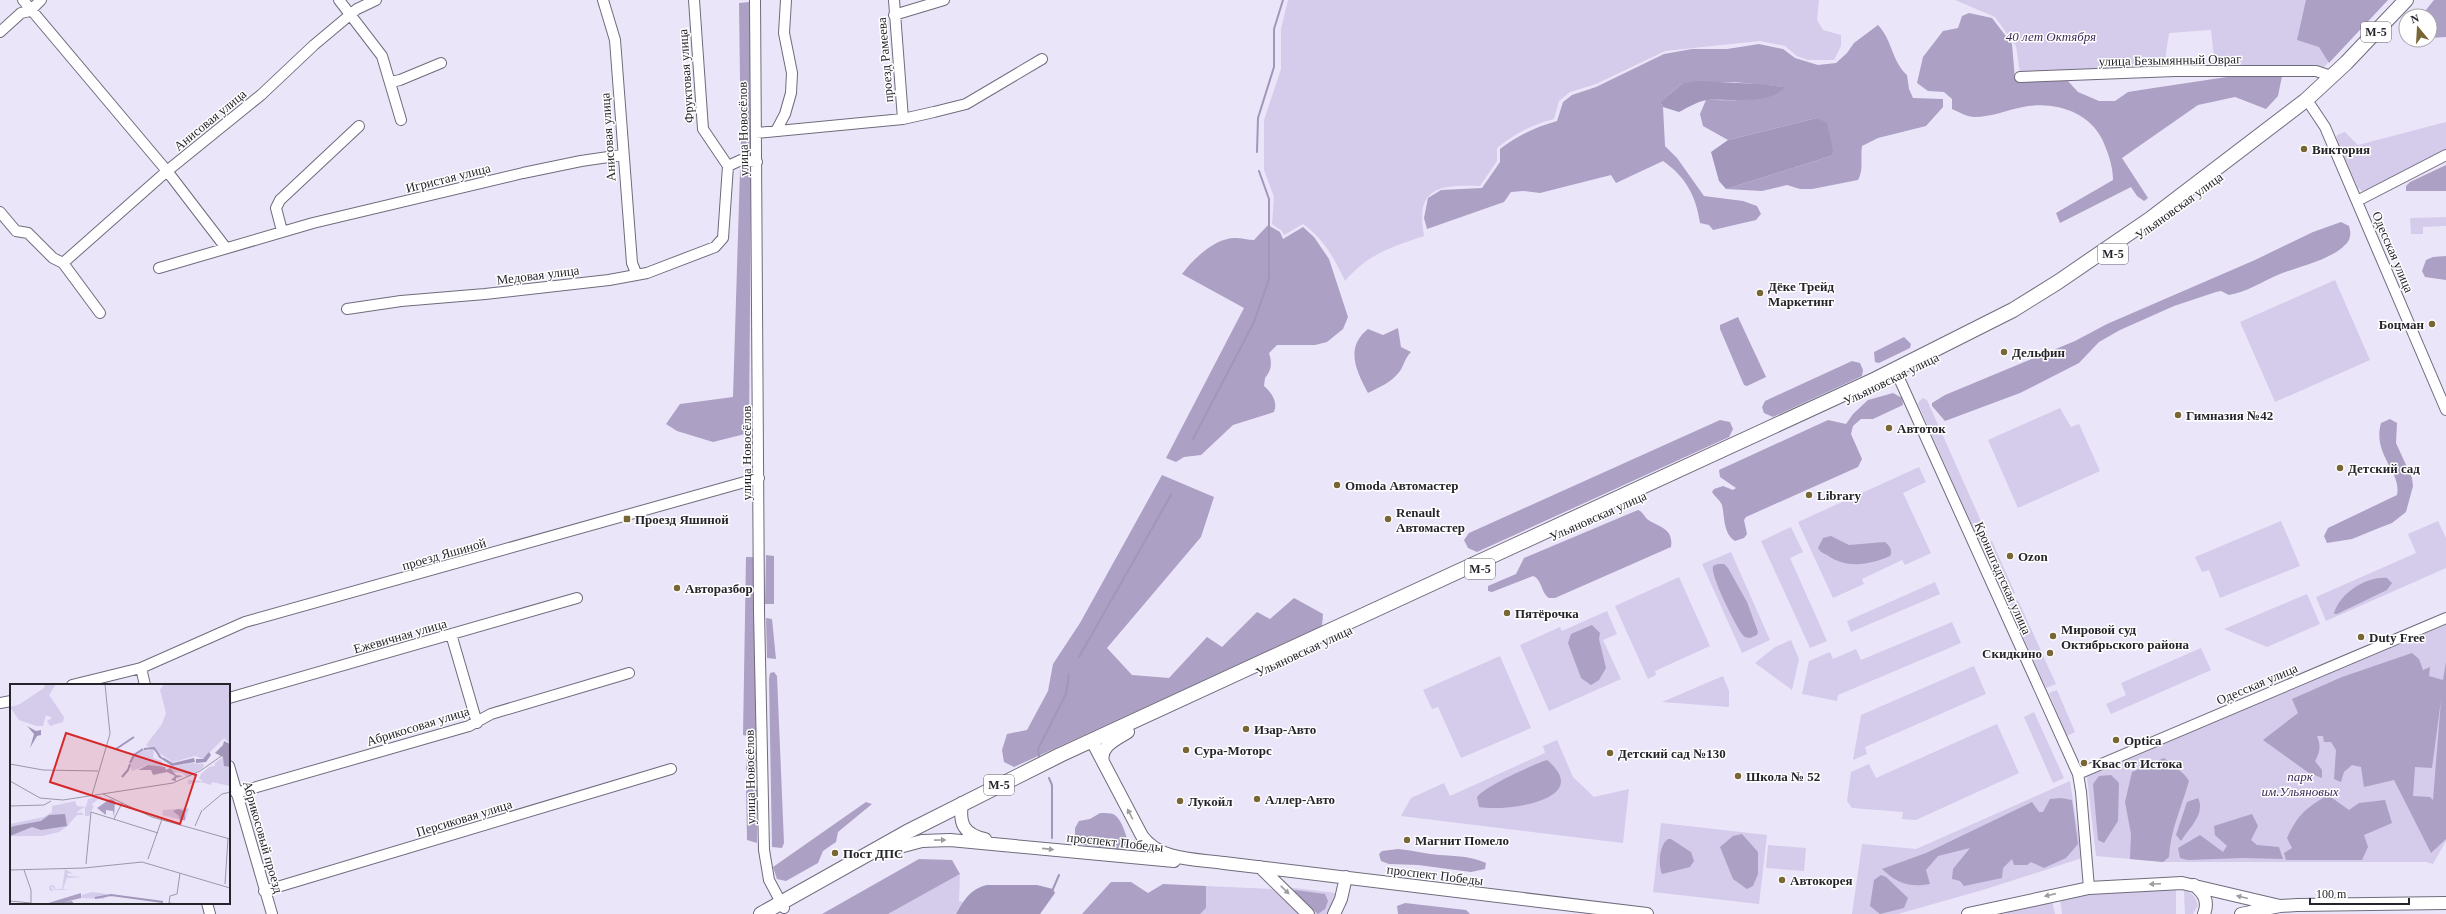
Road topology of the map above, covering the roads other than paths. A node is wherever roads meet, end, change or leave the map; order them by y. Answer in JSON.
{"nodes":[{"id":1,"x":23,"y":0,"type":"edge"},
{"id":2,"x":42,"y":0,"type":"edge"},
{"id":3,"x":339,"y":0,"type":"edge"},
{"id":4,"x":376,"y":0,"type":"edge"},
{"id":5,"x":603,"y":0,"type":"edge"},
{"id":6,"x":694,"y":0,"type":"edge"},
{"id":7,"x":755,"y":0,"type":"edge"},
{"id":8,"x":786,"y":0,"type":"edge"},
{"id":9,"x":894,"y":0,"type":"edge"},
{"id":10,"x":944,"y":0,"type":"edge"},
{"id":11,"x":2406,"y":0,"type":"edge"},
{"id":12,"x":2417,"y":0,"type":"edge"},
{"id":13,"x":30,"y":11,"type":"junction"},
{"id":14,"x":894,"y":15,"type":"junction"},
{"id":15,"x":352,"y":16,"type":"junction"},
{"id":16,"x":0,"y":32,"type":"edge"},
{"id":17,"x":1042,"y":59,"type":"dead end"},
{"id":18,"x":441,"y":63,"type":"dead end"},
{"id":19,"x":2344,"y":68,"type":"junction"},
{"id":20,"x":2020,"y":77,"type":"dead end"},
{"id":21,"x":2322,"y":79,"type":"junction"},
{"id":22,"x":391,"y":82,"type":"junction"},
{"id":23,"x":2309,"y":103,"type":"junction"},
{"id":24,"x":903,"y":119,"type":"junction"},
{"id":25,"x":401,"y":120,"type":"dead end"},
{"id":26,"x":359,"y":126,"type":"dead end"},
{"id":27,"x":776,"y":131,"type":"junction"},
{"id":28,"x":756,"y":133,"type":"junction"},
{"id":29,"x":622,"y":155,"type":"junction"},
{"id":30,"x":2446,"y":155,"type":"edge"},
{"id":31,"x":757,"y":162,"type":"junction"},
{"id":32,"x":728,"y":166,"type":"junction"},
{"id":33,"x":167,"y":172,"type":"junction"},
{"id":34,"x":2357,"y":201,"type":"junction"},
{"id":35,"x":0,"y":212,"type":"edge"},
{"id":36,"x":282,"y":231,"type":"junction"},
{"id":37,"x":226,"y":248,"type":"junction"},
{"id":38,"x":63,"y":263,"type":"junction"},
{"id":39,"x":159,"y":268,"type":"dead end"},
{"id":40,"x":636,"y":273,"type":"junction"},
{"id":41,"x":347,"y":309,"type":"dead end"},
{"id":42,"x":100,"y":313,"type":"dead end"},
{"id":43,"x":1896,"y":373,"type":"junction"},
{"id":44,"x":2446,"y":410,"type":"edge"},
{"id":45,"x":759,"y":478,"type":"junction"},
{"id":46,"x":577,"y":598,"type":"dead end"},
{"id":47,"x":2446,"y":618,"type":"edge"},
{"id":48,"x":451,"y":634,"type":"junction"},
{"id":49,"x":141,"y":668,"type":"junction"},
{"id":50,"x":629,"y":673,"type":"dead end"},
{"id":51,"x":76,"y":684,"type":"edge"},
{"id":52,"x":145,"y":684,"type":"edge"},
{"id":53,"x":230,"y":698,"type":"edge"},
{"id":54,"x":10,"y":701,"type":"edge"},
{"id":55,"x":0,"y":703,"type":"edge"},
{"id":56,"x":476,"y":723,"type":"junction"},
{"id":57,"x":1128,"y":732,"type":"junction"},
{"id":58,"x":1093,"y":744,"type":"junction"},
{"id":59,"x":1103,"y":762,"type":"junction"},
{"id":60,"x":671,"y":769,"type":"dead end"},
{"id":61,"x":230,"y":770,"type":"edge"},
{"id":62,"x":2078,"y":774,"type":"junction"},
{"id":63,"x":236,"y":793,"type":"junction"},
{"id":64,"x":961,"y":807,"type":"junction"},
{"id":65,"x":1138,"y":829,"type":"junction"},
{"id":66,"x":1009,"y":844,"type":"junction"},
{"id":67,"x":888,"y":850,"type":"junction"},
{"id":68,"x":1130,"y":858,"type":"junction"},
{"id":69,"x":1219,"y":862,"type":"junction"},
{"id":70,"x":1260,"y":867,"type":"junction"},
{"id":71,"x":1346,"y":877,"type":"junction"},
{"id":72,"x":2194,"y":885,"type":"junction"},
{"id":73,"x":2089,"y":888,"type":"junction"},
{"id":74,"x":264,"y":891,"type":"junction"},
{"id":75,"x":803,"y":894,"type":"junction"},
{"id":76,"x":2446,"y":903,"type":"edge"},
{"id":77,"x":208,"y":904,"type":"edge"},
{"id":78,"x":2280,"y":906,"type":"junction"},
{"id":79,"x":780,"y":908,"type":"edge"},
{"id":80,"x":1997,"y":910,"type":"edge"},
{"id":81,"x":210,"y":914,"type":"edge"},
{"id":82,"x":272,"y":914,"type":"edge"},
{"id":83,"x":761,"y":914,"type":"edge"},
{"id":84,"x":1308,"y":914,"type":"edge"},
{"id":85,"x":1334,"y":914,"type":"edge"},
{"id":86,"x":1647,"y":914,"type":"edge"},
{"id":87,"x":1968,"y":914,"type":"edge"},
{"id":88,"x":2204,"y":914,"type":"edge"},
{"id":89,"x":2241,"y":914,"type":"edge"}],
"edges":[{"from":1,"to":13,"type":"street"},
{"from":2,"to":13,"type":"street"},
{"from":3,"to":15,"type":"street"},
{"from":4,"to":15,"type":"street","name":"Анисовая улица"},
{"from":5,"to":29,"type":"street","name":"Анисовая улица"},
{"from":6,"to":32,"type":"street","name":"Фруктовая улица"},
{"from":7,"to":28,"type":"street","name":"улица Новосёлов"},
{"from":8,"to":27,"type":"street"},
{"from":9,"to":14,"type":"street","name":"проезд Рамеева"},
{"from":10,"to":14,"type":"street"},
{"from":11,"to":19,"type":"highway","number":"М-5"},
{"from":12,"to":19,"type":"highway","number":"М-5"},
{"from":13,"to":16,"type":"street"},
{"from":13,"to":33,"type":"street"},
{"from":14,"to":24,"type":"street","name":"проезд Рамеева"},
{"from":15,"to":22,"type":"street"},
{"from":15,"to":33,"type":"street","name":"Анисовая улица"},
{"from":17,"to":24,"type":"street"},
{"from":18,"to":22,"type":"street"},
{"from":19,"to":21,"type":"highway","name":"Ульяновская улица","number":"М-5"},
{"from":19,"to":23,"type":"highway","name":"Ульяновская улица","number":"М-5"},
{"from":20,"to":21,"type":"street","name":"улица Безымянный Овраг"},
{"from":21,"to":23,"type":"highway","name":"Ульяновская улица","number":"М-5"},
{"from":22,"to":25,"type":"street"},
{"from":23,"to":34,"type":"street","name":"Одесская улица"},
{"from":23,"to":43,"type":"highway","name":"Ульяновская улица","number":"М-5"},
{"from":24,"to":27,"type":"street"},
{"from":26,"to":36,"type":"street"},
{"from":27,"to":28,"type":"street"},
{"from":28,"to":31,"type":"street","name":"улица Новосёлов"},
{"from":29,"to":36,"type":"street","name":"Игристая улица"},
{"from":29,"to":40,"type":"street","name":"Анисовая улица"},
{"from":30,"to":34,"type":"street"},
{"from":31,"to":32,"type":"street"},
{"from":31,"to":45,"type":"street","name":"улица Новосёлов"},
{"from":32,"to":40,"type":"street","name":"Медовая улица"},
{"from":33,"to":37,"type":"street"},
{"from":33,"to":38,"type":"street","name":"Анисовая улица"},
{"from":34,"to":44,"type":"street","name":"Одесская улица"},
{"from":35,"to":38,"type":"street"},
{"from":36,"to":37,"type":"street","name":"Игристая улица"},
{"from":37,"to":39,"type":"street","name":"Игристая улица"},
{"from":38,"to":42,"type":"street"},
{"from":40,"to":41,"type":"street","name":"Медовая улица"},
{"from":43,"to":57,"type":"highway","name":"Ульяновская улица","number":"М-5"},
{"from":43,"to":58,"type":"highway","name":"Ульяновская улица","number":"М-5"},
{"from":43,"to":62,"type":"street","name":"Кронштадтская улица"},
{"from":45,"to":49,"type":"street","name":"проезд Яшиной"},
{"from":45,"to":79,"type":"street","name":"улица Новосёлов"},
{"from":46,"to":48,"type":"street","name":"Ежевичная улица"},
{"from":47,"to":62,"type":"street","name":"Одесская улица"},
{"from":48,"to":53,"type":"street","name":"Ежевичная улица"},
{"from":48,"to":56,"type":"street"},
{"from":49,"to":51,"type":"street","name":"проезд Яшиной"},
{"from":49,"to":52,"type":"street"},
{"from":50,"to":56,"type":"street","name":"Абрикосовая улица"},
{"from":54,"to":55,"type":"street"},
{"from":56,"to":63,"type":"street","name":"Абрикосовая улица"},
{"from":57,"to":58,"type":"highway","name":"Ульяновская улица","number":"М-5"},
{"from":57,"to":59,"type":"main road"},
{"from":58,"to":59,"type":"main road","name":"проспект Победы"},
{"from":58,"to":64,"type":"highway","name":"Ульяновская улица","number":"М-5"},
{"from":65,"to":59,"type":"main road","name":"проспект Победы","one_way":true},
{"from":60,"to":74,"type":"street","name":"Персиковая улица"},
{"from":61,"to":63,"type":"street","name":"Абрикосовый проезд"},
{"from":62,"to":73,"type":"street","name":"Кронштадтская улица"},
{"from":63,"to":74,"type":"street","name":"Абрикосовый проезд"},
{"from":64,"to":66,"type":"main road","name":"проспект Победы"},
{"from":64,"to":67,"type":"highway","name":"Ульяновская улица","number":"М-5"},
{"from":64,"to":75,"type":"highway","name":"Ульяновская улица","number":"М-5"},
{"from":65,"to":68,"type":"main road"},
{"from":65,"to":69,"type":"main road","name":"проспект Победы"},
{"from":67,"to":66,"type":"main road","name":"проспект Победы","one_way":true},
{"from":66,"to":68,"type":"main road","name":"проспект Победы","one_way":true},
{"from":67,"to":75,"type":"highway","name":"Ульяновская улица","number":"М-5"},
{"from":68,"to":69,"type":"main road","name":"проспект Победы"},
{"from":69,"to":70,"type":"main road","name":"проспект Победы"},
{"from":70,"to":71,"type":"main road","name":"проспект Победы"},
{"from":70,"to":84,"type":"main road","one_way":true},
{"from":71,"to":85,"type":"main road"},
{"from":71,"to":86,"type":"main road","name":"проспект Победы"},
{"from":72,"to":73,"type":"main road","one_way":true},
{"from":78,"to":72,"type":"main road","one_way":true},
{"from":72,"to":88,"type":"main road"},
{"from":73,"to":80,"type":"main road","one_way":true},
{"from":74,"to":82,"type":"street","name":"Абрикосовый проезд"},
{"from":75,"to":79,"type":"highway","number":"М-5"},
{"from":76,"to":78,"type":"main road"},
{"from":77,"to":81,"type":"street"},
{"from":78,"to":89,"type":"main road"},
{"from":79,"to":83,"type":"highway","number":"М-5"},
{"from":80,"to":87,"type":"main road"}]}
